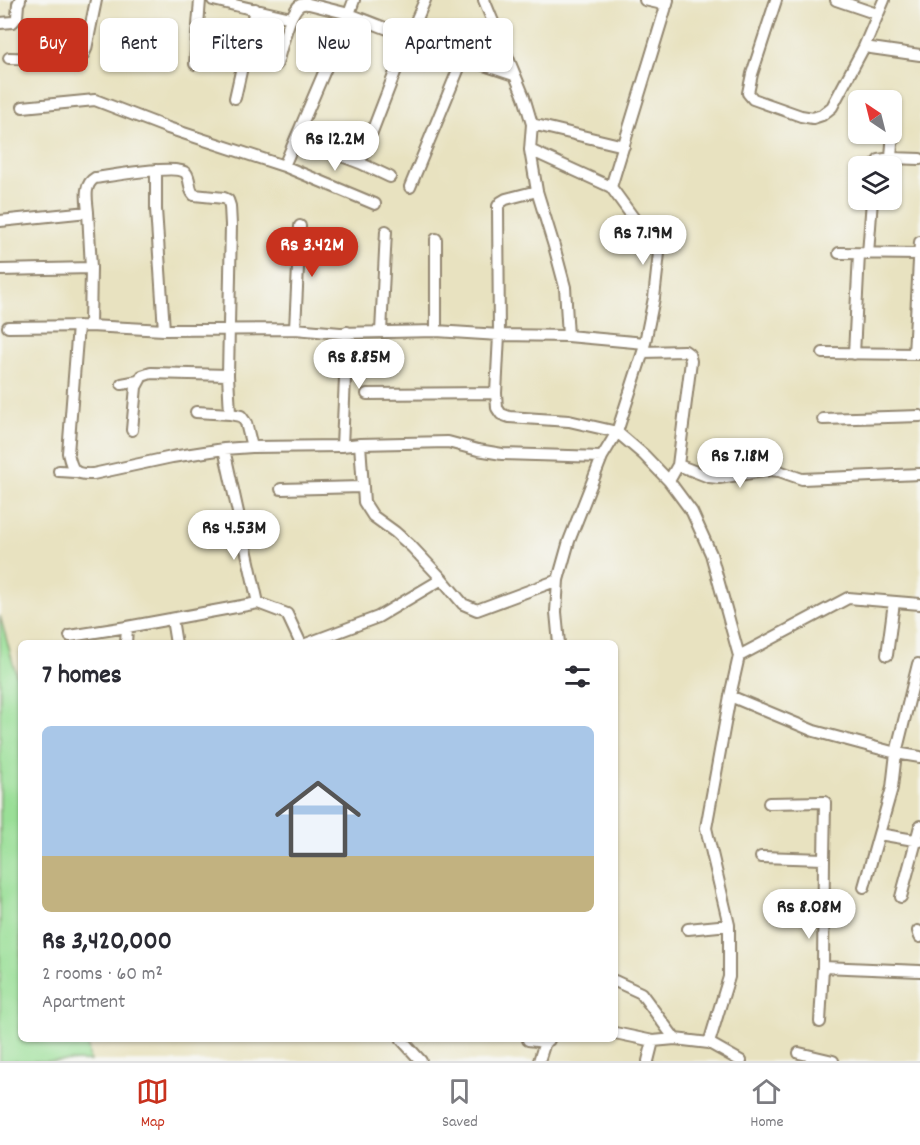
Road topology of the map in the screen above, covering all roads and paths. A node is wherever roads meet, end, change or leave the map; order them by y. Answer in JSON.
{"nodes":[{"id":1,"x":20,"y":0,"type":"edge"},
{"id":2,"x":96,"y":0,"type":"edge"},
{"id":3,"x":200,"y":0,"type":"edge"},
{"id":4,"x":213,"y":0,"type":"edge"},
{"id":5,"x":354,"y":0,"type":"edge"},
{"id":6,"x":425,"y":0,"type":"edge"},
{"id":7,"x":484,"y":0,"type":"edge"},
{"id":8,"x":645,"y":0,"type":"edge"},
{"id":9,"x":776,"y":0,"type":"edge"},
{"id":10,"x":836,"y":0,"type":"edge"},
{"id":11,"x":884,"y":0,"type":"edge"},
{"id":12,"x":668,"y":2,"type":"edge"},
{"id":13,"x":255,"y":9,"type":"junction"},
{"id":14,"x":349,"y":14,"type":"junction"},
{"id":15,"x":877,"y":14,"type":"junction"},
{"id":16,"x":199,"y":18,"type":"edge"},
{"id":17,"x":291,"y":18,"type":"junction"},
{"id":18,"x":417,"y":18,"type":"edge"},
{"id":19,"x":0,"y":23,"type":"edge"},
{"id":20,"x":383,"y":26,"type":"edge"},
{"id":21,"x":284,"y":41,"type":"edge"},
{"id":22,"x":864,"y":47,"type":"junction"},
{"id":23,"x":912,"y":55,"type":"edge"},
{"id":24,"x":9,"y":58,"type":"dead end"},
{"id":25,"x":395,"y":72,"type":"edge"},
{"id":26,"x":457,"y":72,"type":"edge"},
{"id":27,"x":505,"y":72,"type":"edge"},
{"id":28,"x":514,"y":75,"type":"junction"},
{"id":29,"x":235,"y":98,"type":"dead end"},
{"id":30,"x":23,"y":107,"type":"dead end"},
{"id":31,"x":532,"y":124,"type":"junction"},
{"id":32,"x":624,"y":146,"type":"junction"},
{"id":33,"x":326,"y":150,"type":"dead end"},
{"id":34,"x":530,"y":150,"type":"junction"},
{"id":35,"x":902,"y":158,"type":"edge"},
{"id":36,"x":920,"y":159,"type":"edge"},
{"id":37,"x":360,"y":163,"type":"junction"},
{"id":38,"x":284,"y":166,"type":"junction"},
{"id":39,"x":156,"y":170,"type":"junction"},
{"id":40,"x":390,"y":177,"type":"dead end"},
{"id":41,"x":410,"y":187,"type":"dead end"},
{"id":42,"x":611,"y":187,"type":"junction"},
{"id":43,"x":537,"y":191,"type":"junction"},
{"id":44,"x":375,"y":204,"type":"dead end"},
{"id":45,"x":870,"y":210,"type":"edge"},
{"id":46,"x":88,"y":212,"type":"junction"},
{"id":47,"x":0,"y":221,"type":"edge"},
{"id":48,"x":300,"y":226,"type":"dead end"},
{"id":49,"x":386,"y":231,"type":"dead end"},
{"id":50,"x":436,"y":239,"type":"dead end"},
{"id":51,"x":920,"y":242,"type":"edge"},
{"id":52,"x":838,"y":253,"type":"dead end"},
{"id":53,"x":863,"y":254,"type":"junction"},
{"id":54,"x":919,"y":254,"type":"edge"},
{"id":55,"x":91,"y":268,"type":"junction"},
{"id":56,"x":0,"y":270,"type":"edge"},
{"id":57,"x":78,"y":326,"type":"junction"},
{"id":58,"x":8,"y":327,"type":"dead end"},
{"id":59,"x":90,"y":327,"type":"junction"},
{"id":60,"x":229,"y":329,"type":"junction"},
{"id":61,"x":295,"y":329,"type":"junction"},
{"id":62,"x":164,"y":330,"type":"junction"},
{"id":63,"x":339,"y":332,"type":"junction"},
{"id":64,"x":381,"y":332,"type":"junction"},
{"id":65,"x":436,"y":332,"type":"junction"},
{"id":66,"x":499,"y":335,"type":"junction"},
{"id":67,"x":568,"y":336,"type":"junction"},
{"id":68,"x":644,"y":347,"type":"junction"},
{"id":69,"x":823,"y":353,"type":"dead end"},
{"id":70,"x":854,"y":354,"type":"junction"},
{"id":71,"x":917,"y":354,"type":"edge"},
{"id":72,"x":228,"y":375,"type":"junction"},
{"id":73,"x":138,"y":381,"type":"junction"},
{"id":74,"x":122,"y":384,"type":"dead end"},
{"id":75,"x":496,"y":393,"type":"junction"},
{"id":76,"x":367,"y":394,"type":"dead end"},
{"id":77,"x":196,"y":412,"type":"dead end"},
{"id":78,"x":230,"y":414,"type":"junction"},
{"id":79,"x":920,"y":416,"type":"edge"},
{"id":80,"x":823,"y":419,"type":"dead end"},
{"id":81,"x":132,"y":430,"type":"dead end"},
{"id":82,"x":617,"y":432,"type":"junction"},
{"id":83,"x":360,"y":444,"type":"junction"},
{"id":84,"x":342,"y":446,"type":"junction"},
{"id":85,"x":252,"y":447,"type":"junction"},
{"id":86,"x":224,"y":449,"type":"junction"},
{"id":87,"x":602,"y":456,"type":"junction"},
{"id":88,"x":678,"y":465,"type":"junction"},
{"id":89,"x":59,"y":471,"type":"dead end"},
{"id":90,"x":75,"y":472,"type":"junction"},
{"id":91,"x":920,"y":474,"type":"edge"},
{"id":92,"x":669,"y":481,"type":"junction"},
{"id":93,"x":362,"y":487,"type":"junction"},
{"id":94,"x":281,"y":489,"type":"dead end"},
{"id":95,"x":442,"y":579,"type":"junction"},
{"id":96,"x":558,"y":580,"type":"junction"},
{"id":97,"x":894,"y":602,"type":"junction"},
{"id":98,"x":258,"y":603,"type":"junction"},
{"id":99,"x":920,"y":604,"type":"edge"},
{"id":100,"x":172,"y":619,"type":"junction"},
{"id":101,"x":127,"y":627,"type":"junction"},
{"id":102,"x":70,"y":636,"type":"dead end"},
{"id":103,"x":126,"y":640,"type":"edge"},
{"id":104,"x":175,"y":640,"type":"edge"},
{"id":105,"x":299,"y":640,"type":"edge"},
{"id":106,"x":317,"y":640,"type":"edge"},
{"id":107,"x":559,"y":640,"type":"edge"},
{"id":108,"x":887,"y":655,"type":"dead end"},
{"id":109,"x":740,"y":656,"type":"junction"},
{"id":110,"x":918,"y":664,"type":"dead end"},
{"id":111,"x":730,"y":696,"type":"junction"},
{"id":112,"x":896,"y":753,"type":"junction"},
{"id":113,"x":920,"y":757,"type":"edge"},
{"id":114,"x":769,"y":802,"type":"dead end"},
{"id":115,"x":920,"y":826,"type":"edge"},
{"id":116,"x":879,"y":834,"type":"junction"},
{"id":117,"x":918,"y":841,"type":"edge"},
{"id":118,"x":761,"y":857,"type":"dead end"},
{"id":119,"x":824,"y":859,"type":"junction"},
{"id":120,"x":864,"y":887,"type":"dead end"},
{"id":121,"x":901,"y":897,"type":"dead end"},
{"id":122,"x":729,"y":926,"type":"junction"},
{"id":123,"x":688,"y":929,"type":"dead end"},
{"id":124,"x":823,"y":967,"type":"junction"},
{"id":125,"x":920,"y":971,"type":"edge"},
{"id":126,"x":618,"y":982,"type":"edge"},
{"id":127,"x":820,"y":1022,"type":"dead end"},
{"id":128,"x":618,"y":1035,"type":"edge"},
{"id":129,"x":675,"y":1039,"type":"junction"},
{"id":130,"x":653,"y":1041,"type":"junction"},
{"id":131,"x":404,"y":1042,"type":"edge"},
{"id":132,"x":547,"y":1042,"type":"edge"},
{"id":133,"x":709,"y":1043,"type":"junction"},
{"id":134,"x":799,"y":1053,"type":"dead end"},
{"id":135,"x":421,"y":1061,"type":"edge"},
{"id":136,"x":539,"y":1061,"type":"edge"},
{"id":137,"x":648,"y":1061,"type":"edge"},
{"id":138,"x":741,"y":1061,"type":"edge"},
{"id":139,"x":833,"y":1061,"type":"edge"}],
"edges":[{"from":1,"to":19,"type":"street"},
{"from":2,"to":24,"type":"street"},
{"from":3,"to":16,"type":"street"},
{"from":4,"to":13,"type":"street"},
{"from":5,"to":14,"type":"street"},
{"from":6,"to":18,"type":"street"},
{"from":7,"to":28,"type":"street"},
{"from":8,"to":12,"type":"street"},
{"from":9,"to":22,"type":"street"},
{"from":10,"to":15,"type":"street"},
{"from":11,"to":15,"type":"street"},
{"from":12,"to":32,"type":"street"},
{"from":13,"to":17,"type":"street"},
{"from":13,"to":29,"type":"street"},
{"from":14,"to":17,"type":"street"},
{"from":14,"to":20,"type":"street"},
{"from":14,"to":38,"type":"street"},
{"from":15,"to":22,"type":"street"},
{"from":17,"to":21,"type":"street"},
{"from":22,"to":23,"type":"street"},
{"from":25,"to":37,"type":"street"},
{"from":26,"to":41,"type":"street"},
{"from":27,"to":28,"type":"street"},
{"from":28,"to":31,"type":"street"},
{"from":30,"to":38,"type":"street"},
{"from":31,"to":32,"type":"street"},
{"from":31,"to":34,"type":"street"},
{"from":32,"to":42,"type":"street"},
{"from":33,"to":37,"type":"street"},
{"from":34,"to":42,"type":"street"},
{"from":34,"to":43,"type":"street"},
{"from":35,"to":36,"type":"street"},
{"from":37,"to":40,"type":"street"},
{"from":38,"to":44,"type":"street"},
{"from":39,"to":46,"type":"street"},
{"from":39,"to":60,"type":"street"},
{"from":39,"to":62,"type":"street"},
{"from":42,"to":68,"type":"street"},
{"from":43,"to":66,"type":"street"},
{"from":43,"to":67,"type":"street"},
{"from":45,"to":53,"type":"street"},
{"from":46,"to":47,"type":"street"},
{"from":46,"to":55,"type":"street"},
{"from":48,"to":61,"type":"street"},
{"from":49,"to":64,"type":"street"},
{"from":50,"to":65,"type":"street"},
{"from":51,"to":54,"type":"street"},
{"from":52,"to":53,"type":"street"},
{"from":53,"to":54,"type":"street"},
{"from":53,"to":70,"type":"street"},
{"from":54,"to":71,"type":"street"},
{"from":55,"to":56,"type":"street"},
{"from":55,"to":59,"type":"street"},
{"from":57,"to":58,"type":"street"},
{"from":57,"to":59,"type":"street"},
{"from":57,"to":90,"type":"street"},
{"from":59,"to":62,"type":"street"},
{"from":60,"to":61,"type":"street"},
{"from":60,"to":62,"type":"street"},
{"from":60,"to":72,"type":"street"},
{"from":61,"to":63,"type":"street"},
{"from":63,"to":64,"type":"street"},
{"from":63,"to":84,"type":"street"},
{"from":64,"to":65,"type":"street"},
{"from":65,"to":66,"type":"street"},
{"from":66,"to":67,"type":"street"},
{"from":66,"to":75,"type":"street"},
{"from":67,"to":68,"type":"street"},
{"from":68,"to":82,"type":"street"},
{"from":68,"to":88,"type":"street"},
{"from":69,"to":70,"type":"street"},
{"from":70,"to":71,"type":"street"},
{"from":72,"to":73,"type":"street"},
{"from":72,"to":78,"type":"street"},
{"from":73,"to":74,"type":"street"},
{"from":73,"to":81,"type":"street"},
{"from":75,"to":76,"type":"street"},
{"from":75,"to":82,"type":"street"},
{"from":77,"to":78,"type":"street"},
{"from":78,"to":85,"type":"street"},
{"from":79,"to":80,"type":"street"},
{"from":82,"to":87,"type":"street"},
{"from":82,"to":92,"type":"street"},
{"from":83,"to":84,"type":"street"},
{"from":83,"to":87,"type":"street"},
{"from":83,"to":93,"type":"street"},
{"from":84,"to":85,"type":"street"},
{"from":85,"to":86,"type":"street"},
{"from":86,"to":90,"type":"street"},
{"from":86,"to":98,"type":"street"},
{"from":87,"to":96,"type":"street"},
{"from":88,"to":91,"type":"street"},
{"from":88,"to":92,"type":"street"},
{"from":89,"to":90,"type":"street"},
{"from":92,"to":109,"type":"street"},
{"from":93,"to":94,"type":"street"},
{"from":93,"to":95,"type":"street"},
{"from":95,"to":96,"type":"street"},
{"from":95,"to":106,"type":"street"},
{"from":96,"to":107,"type":"street"},
{"from":97,"to":99,"type":"street"},
{"from":97,"to":108,"type":"street"},
{"from":97,"to":109,"type":"street"},
{"from":98,"to":100,"type":"street"},
{"from":98,"to":105,"type":"street"},
{"from":100,"to":101,"type":"street"},
{"from":100,"to":104,"type":"street"},
{"from":101,"to":102,"type":"street"},
{"from":101,"to":103,"type":"street"},
{"from":109,"to":111,"type":"street"},
{"from":110,"to":112,"type":"street"},
{"from":111,"to":112,"type":"street"},
{"from":111,"to":122,"type":"street"},
{"from":112,"to":113,"type":"street"},
{"from":112,"to":116,"type":"street"},
{"from":114,"to":119,"type":"street"},
{"from":115,"to":117,"type":"street"},
{"from":116,"to":117,"type":"street"},
{"from":116,"to":120,"type":"street"},
{"from":117,"to":121,"type":"street"},
{"from":118,"to":119,"type":"street"},
{"from":119,"to":124,"type":"street"},
{"from":122,"to":123,"type":"street"},
{"from":122,"to":133,"type":"street"},
{"from":124,"to":125,"type":"street"},
{"from":124,"to":127,"type":"street"},
{"from":126,"to":129,"type":"street"},
{"from":128,"to":130,"type":"street"},
{"from":129,"to":130,"type":"street"},
{"from":129,"to":133,"type":"street"},
{"from":130,"to":137,"type":"street"},
{"from":131,"to":135,"type":"street"},
{"from":132,"to":136,"type":"street"},
{"from":133,"to":138,"type":"street"},
{"from":134,"to":139,"type":"street"}]}
